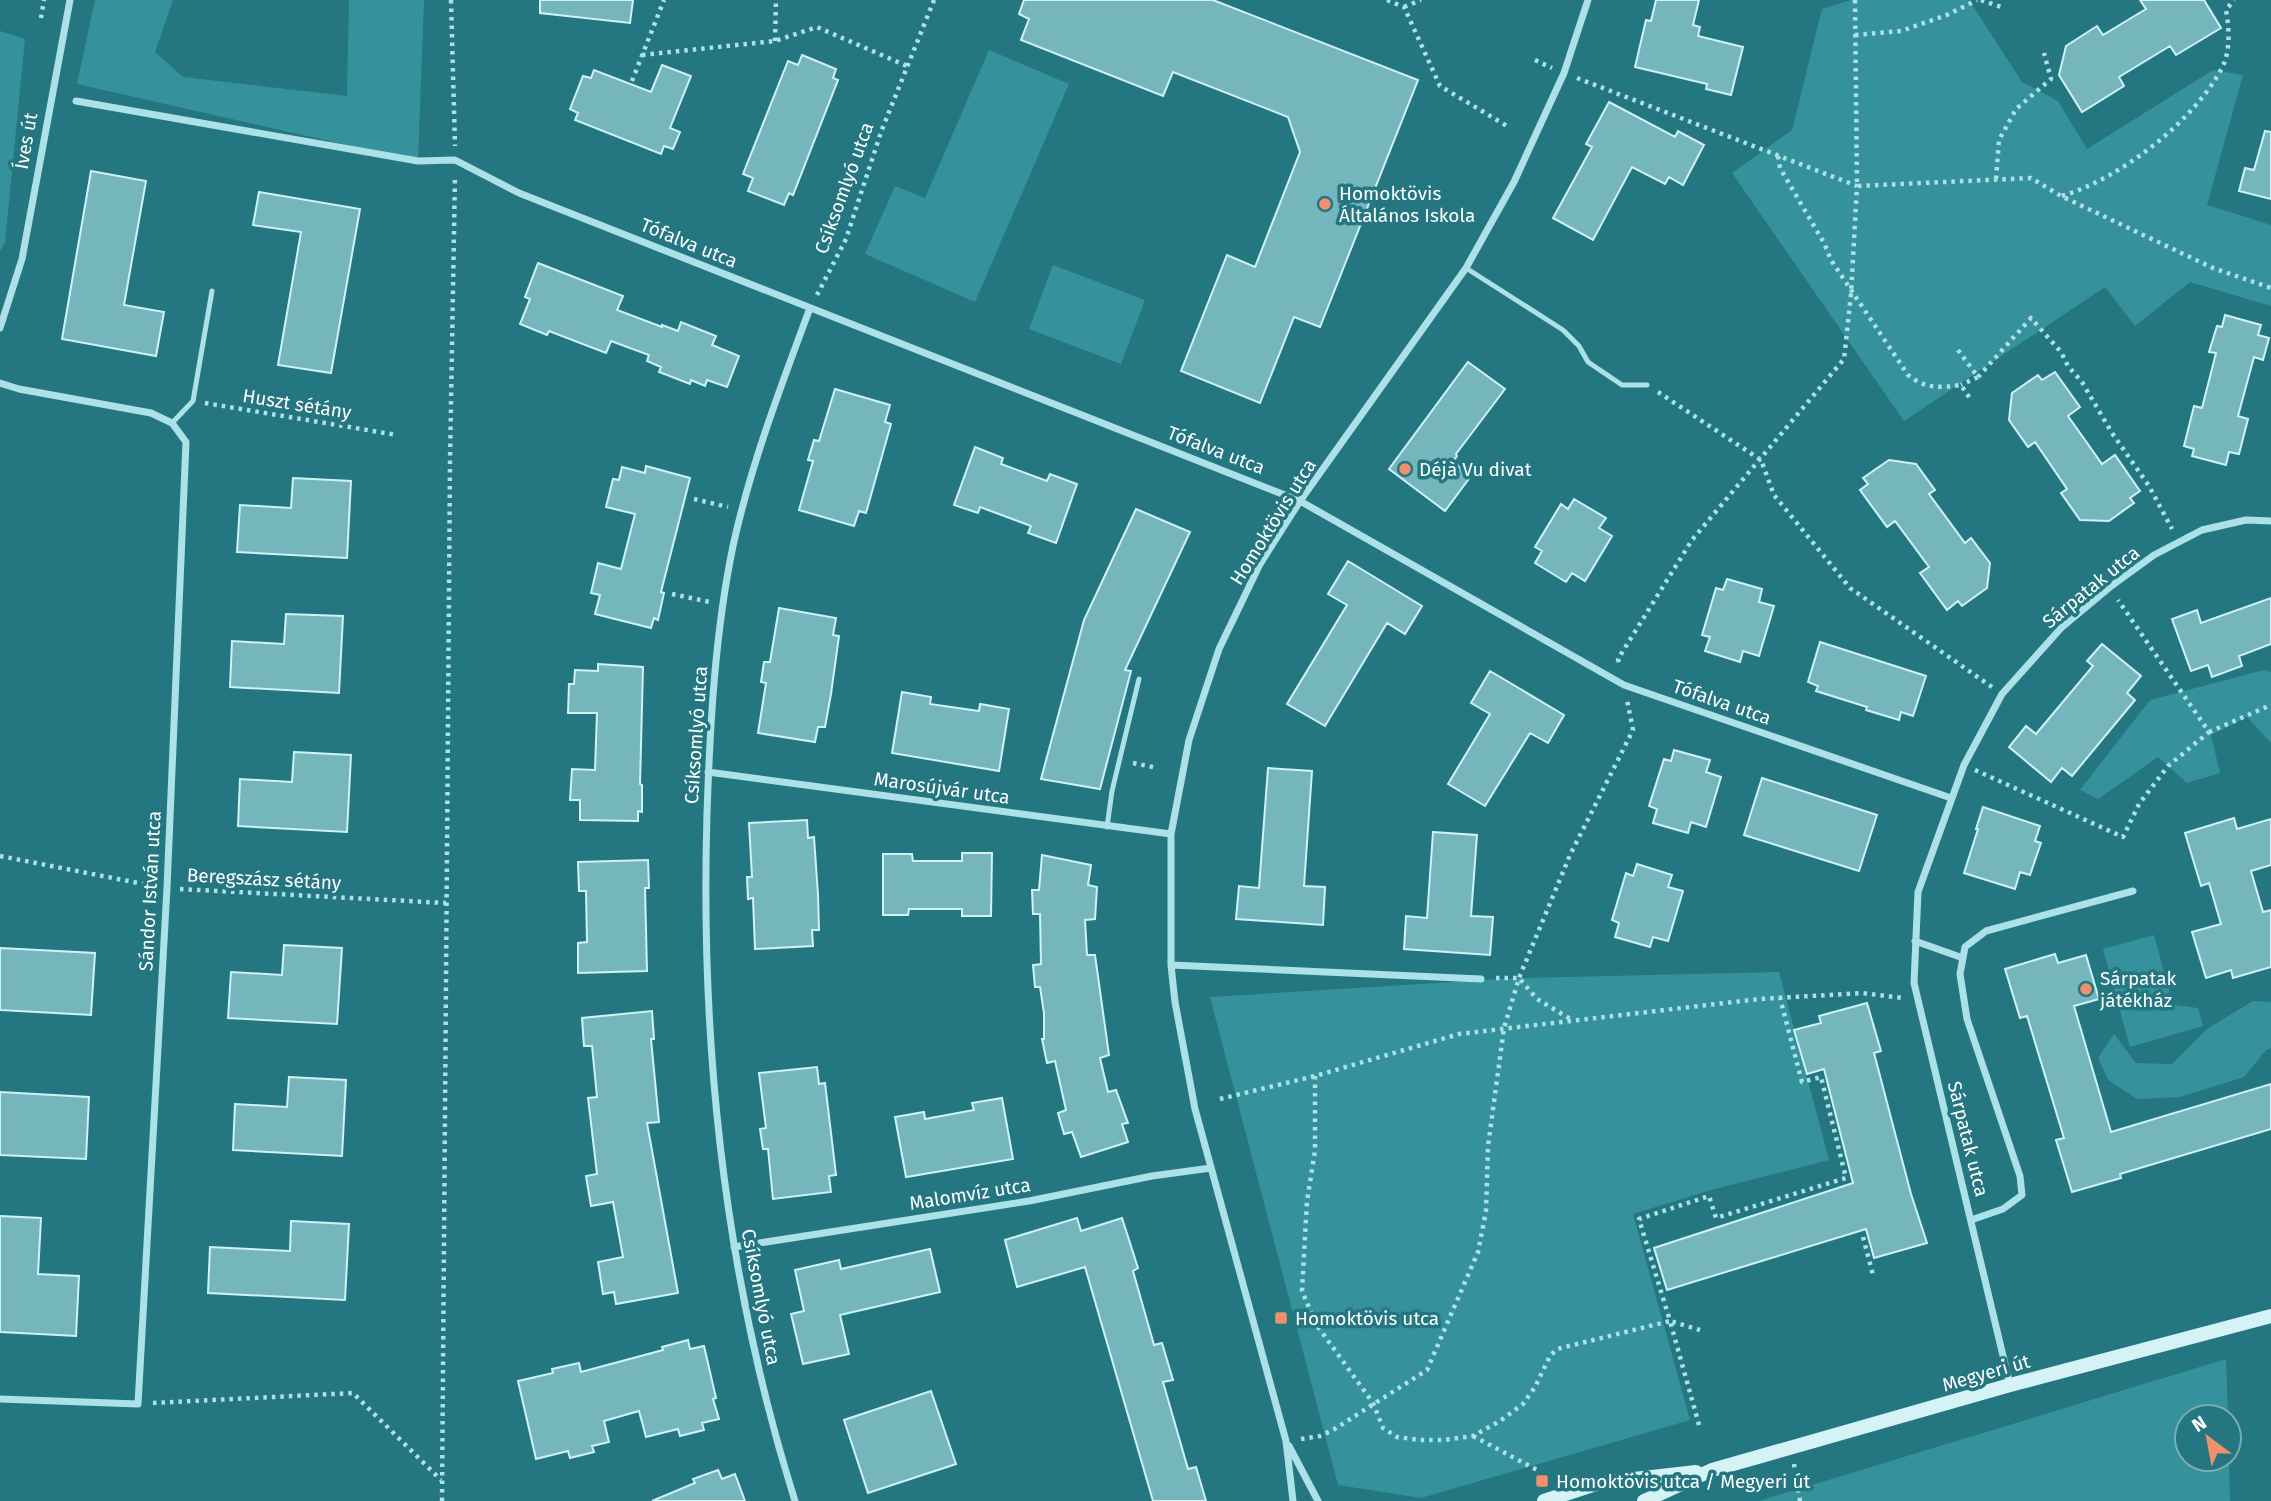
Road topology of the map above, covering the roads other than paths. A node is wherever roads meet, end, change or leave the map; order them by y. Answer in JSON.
{"nodes":[{"id":1,"x":70,"y":0,"type":"edge"},
{"id":2,"x":1588,"y":0,"type":"edge"},
{"id":3,"x":76,"y":101,"type":"dead end"},
{"id":4,"x":1465,"y":268,"type":"junction"},
{"id":5,"x":212,"y":292,"type":"dead end"},
{"id":6,"x":810,"y":308,"type":"junction"},
{"id":7,"x":0,"y":328,"type":"edge"},
{"id":8,"x":0,"y":383,"type":"edge"},
{"id":9,"x":1647,"y":385,"type":"road end"},
{"id":10,"x":172,"y":423,"type":"junction"},
{"id":11,"x":1300,"y":501,"type":"junction"},
{"id":12,"x":2271,"y":521,"type":"edge"},
{"id":13,"x":1139,"y":678,"type":"dead end"},
{"id":14,"x":708,"y":772,"type":"junction"},
{"id":15,"x":1951,"y":798,"type":"junction"},
{"id":16,"x":1107,"y":827,"type":"junction"},
{"id":17,"x":1171,"y":834,"type":"junction"},
{"id":18,"x":2133,"y":891,"type":"dead end"},
{"id":19,"x":1915,"y":941,"type":"junction"},
{"id":20,"x":1963,"y":958,"type":"junction"},
{"id":21,"x":1171,"y":965,"type":"junction"},
{"id":22,"x":1481,"y":979,"type":"road end"},
{"id":23,"x":1212,"y":1168,"type":"junction"},
{"id":24,"x":1971,"y":1220,"type":"junction"},
{"id":25,"x":734,"y":1247,"type":"junction"},
{"id":26,"x":2271,"y":1316,"type":"edge"},
{"id":27,"x":2010,"y":1385,"type":"junction"},
{"id":28,"x":0,"y":1399,"type":"edge"},
{"id":29,"x":1286,"y":1441,"type":"junction"},
{"id":30,"x":1712,"y":1470,"type":"junction"},
{"id":31,"x":795,"y":1501,"type":"edge"},
{"id":32,"x":1293,"y":1501,"type":"edge"},
{"id":33,"x":1318,"y":1501,"type":"edge"},
{"id":34,"x":1544,"y":1501,"type":"edge"},
{"id":35,"x":1644,"y":1501,"type":"edge"}],
"edges":[{"from":1,"to":7,"type":"street","name":"Íves út"},
{"from":2,"to":4,"type":"street","name":"Homoktövis utca"},
{"from":3,"to":6,"type":"street","name":"Tófalva utca"},
{"from":4,"to":9,"type":"lane"},
{"from":4,"to":11,"type":"street","name":"Homoktövis utca"},
{"from":5,"to":10,"type":"lane"},
{"from":6,"to":11,"type":"street","name":"Tófalva utca"},
{"from":6,"to":14,"type":"street","name":"Csíksomlyó utca"},
{"from":8,"to":10,"type":"street"},
{"from":10,"to":28,"type":"street","name":"Sándor István utca"},
{"from":11,"to":15,"type":"street","name":"Tófalva utca"},
{"from":11,"to":17,"type":"street","name":"Homoktövis utca"},
{"from":12,"to":15,"type":"street","name":"Sárpatak utca"},
{"from":13,"to":16,"type":"lane"},
{"from":14,"to":16,"type":"street","name":"Marosújvár utca"},
{"from":14,"to":25,"type":"street","name":"Csíksomlyó utca"},
{"from":15,"to":19,"type":"street","name":"Sárpatak utca"},
{"from":16,"to":17,"type":"street","name":"Marosújvár utca"},
{"from":17,"to":21,"type":"street","name":"Homoktövis utca"},
{"from":18,"to":20,"type":"street"},
{"from":19,"to":20,"type":"street"},
{"from":19,"to":24,"type":"street","name":"Sárpatak utca"},
{"from":20,"to":24,"type":"street","name":"Sárpatak utca"},
{"from":21,"to":22,"type":"street"},
{"from":21,"to":23,"type":"street","name":"Homoktövis utca"},
{"from":23,"to":25,"type":"street","name":"Malomvíz utca"},
{"from":23,"to":29,"type":"street","name":"Homoktövis utca"},
{"from":24,"to":27,"type":"street","name":"Sárpatak utca"},
{"from":25,"to":31,"type":"street","name":"Csíksomlyó utca"},
{"from":26,"to":27,"type":"main road","name":"Megyeri út"},
{"from":27,"to":30,"type":"main road","name":"Megyeri út"},
{"from":29,"to":32,"type":"street","name":"Homoktövis utca"},
{"from":29,"to":33,"type":"street","name":"Homoktövis utca"},
{"from":30,"to":34,"type":"main road","name":"Megyeri út"},
{"from":30,"to":35,"type":"main road","name":"Megyeri út"}]}
